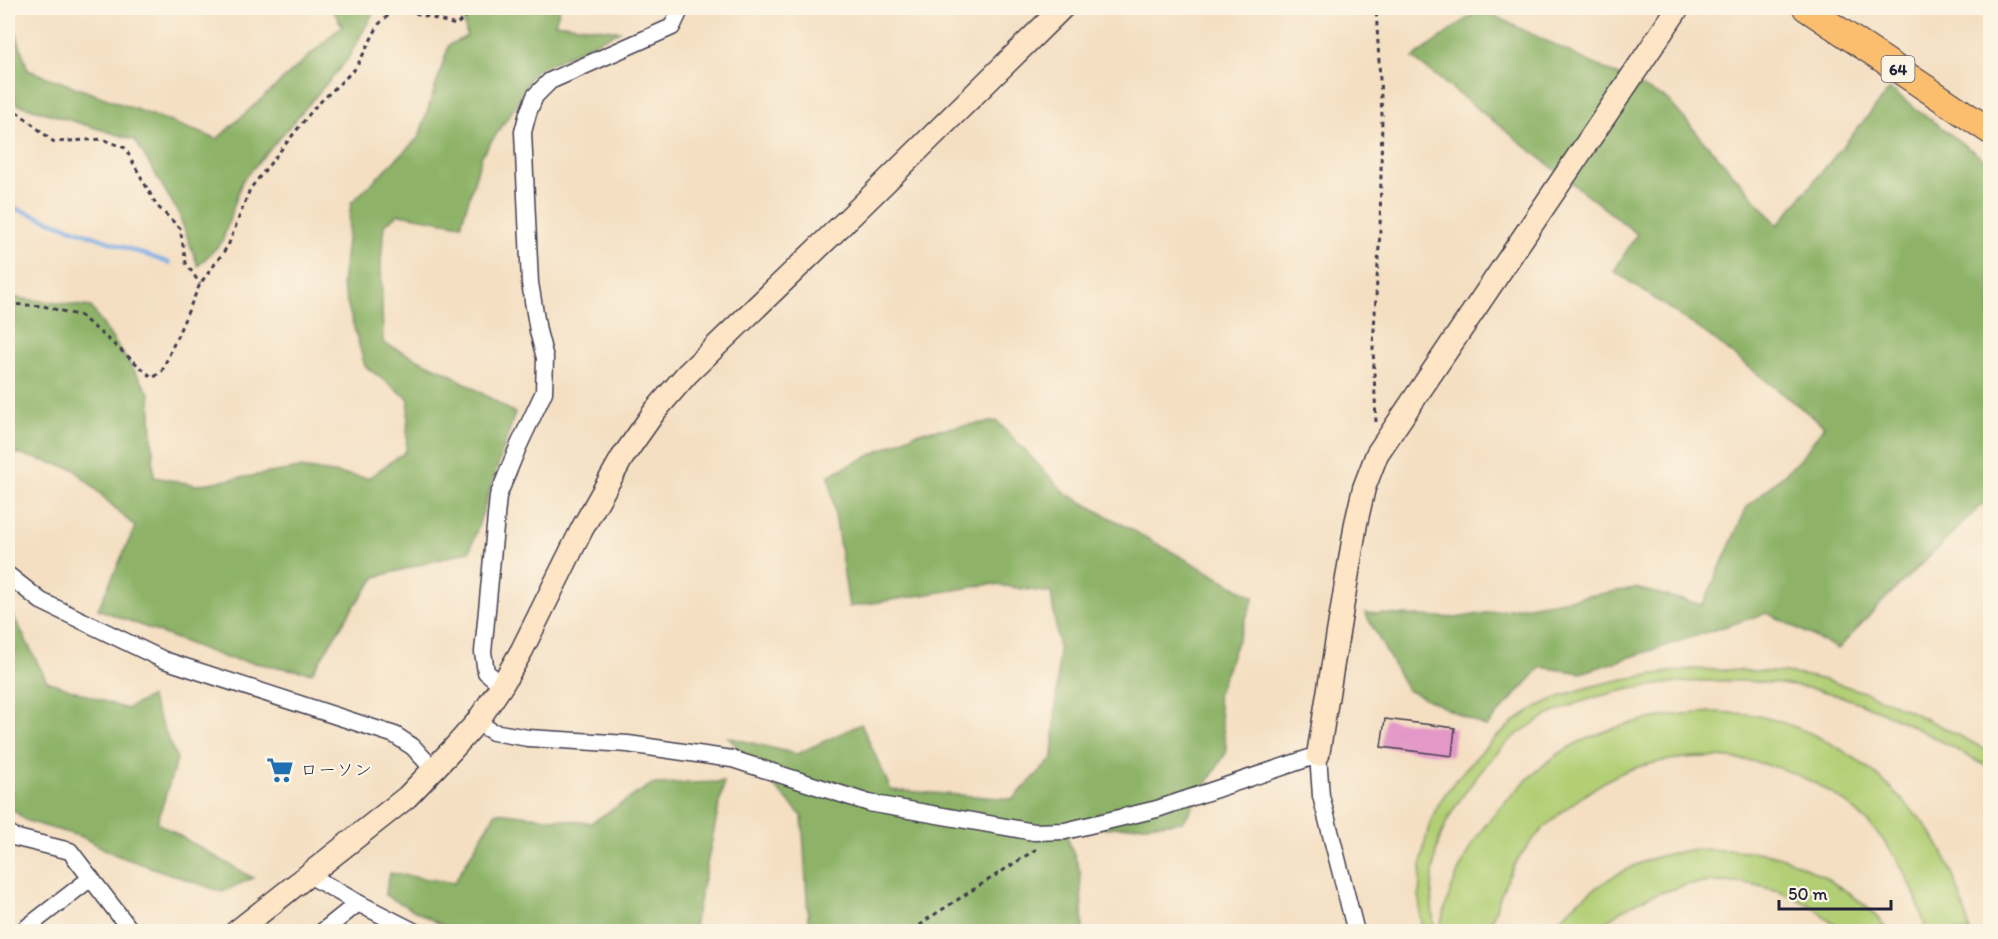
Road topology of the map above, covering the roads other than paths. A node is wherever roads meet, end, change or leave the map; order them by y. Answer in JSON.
{"nodes":[{"id":1,"x":681,"y":8,"type":"edge"},
{"id":2,"x":1062,"y":8,"type":"edge"},
{"id":3,"x":1678,"y":8,"type":"edge"},
{"id":4,"x":1806,"y":8,"type":"edge"},
{"id":5,"x":1990,"y":131,"type":"edge"},
{"id":6,"x":8,"y":575,"type":"edge"},
{"id":7,"x":502,"y":685,"type":"junction"},
{"id":8,"x":477,"y":722,"type":"junction"},
{"id":9,"x":1318,"y":755,"type":"junction"},
{"id":10,"x":434,"y":770,"type":"junction"},
{"id":11,"x":9,"y":837,"type":"edge"},
{"id":12,"x":309,"y":875,"type":"junction"},
{"id":13,"x":91,"y":878,"type":"junction"},
{"id":14,"x":358,"y":903,"type":"junction"},
{"id":15,"x":21,"y":932,"type":"edge"},
{"id":16,"x":132,"y":932,"type":"edge"},
{"id":17,"x":236,"y":932,"type":"edge"},
{"id":18,"x":322,"y":932,"type":"edge"},
{"id":19,"x":415,"y":932,"type":"edge"},
{"id":20,"x":1356,"y":932,"type":"edge"}],
"edges":[{"from":1,"to":7,"type":"street"},
{"from":2,"to":7,"type":"street"},
{"from":3,"to":9,"type":"street"},
{"from":4,"to":5,"type":"main road","number":"64"},
{"from":6,"to":10,"type":"street"},
{"from":7,"to":8,"type":"street"},
{"from":8,"to":9,"type":"street"},
{"from":8,"to":10,"type":"street"},
{"from":9,"to":20,"type":"street"},
{"from":10,"to":12,"type":"street"},
{"from":11,"to":13,"type":"street"},
{"from":12,"to":14,"type":"street"},
{"from":12,"to":17,"type":"street"},
{"from":13,"to":15,"type":"street"},
{"from":13,"to":16,"type":"street"},
{"from":14,"to":18,"type":"street"},
{"from":14,"to":19,"type":"street"}]}
